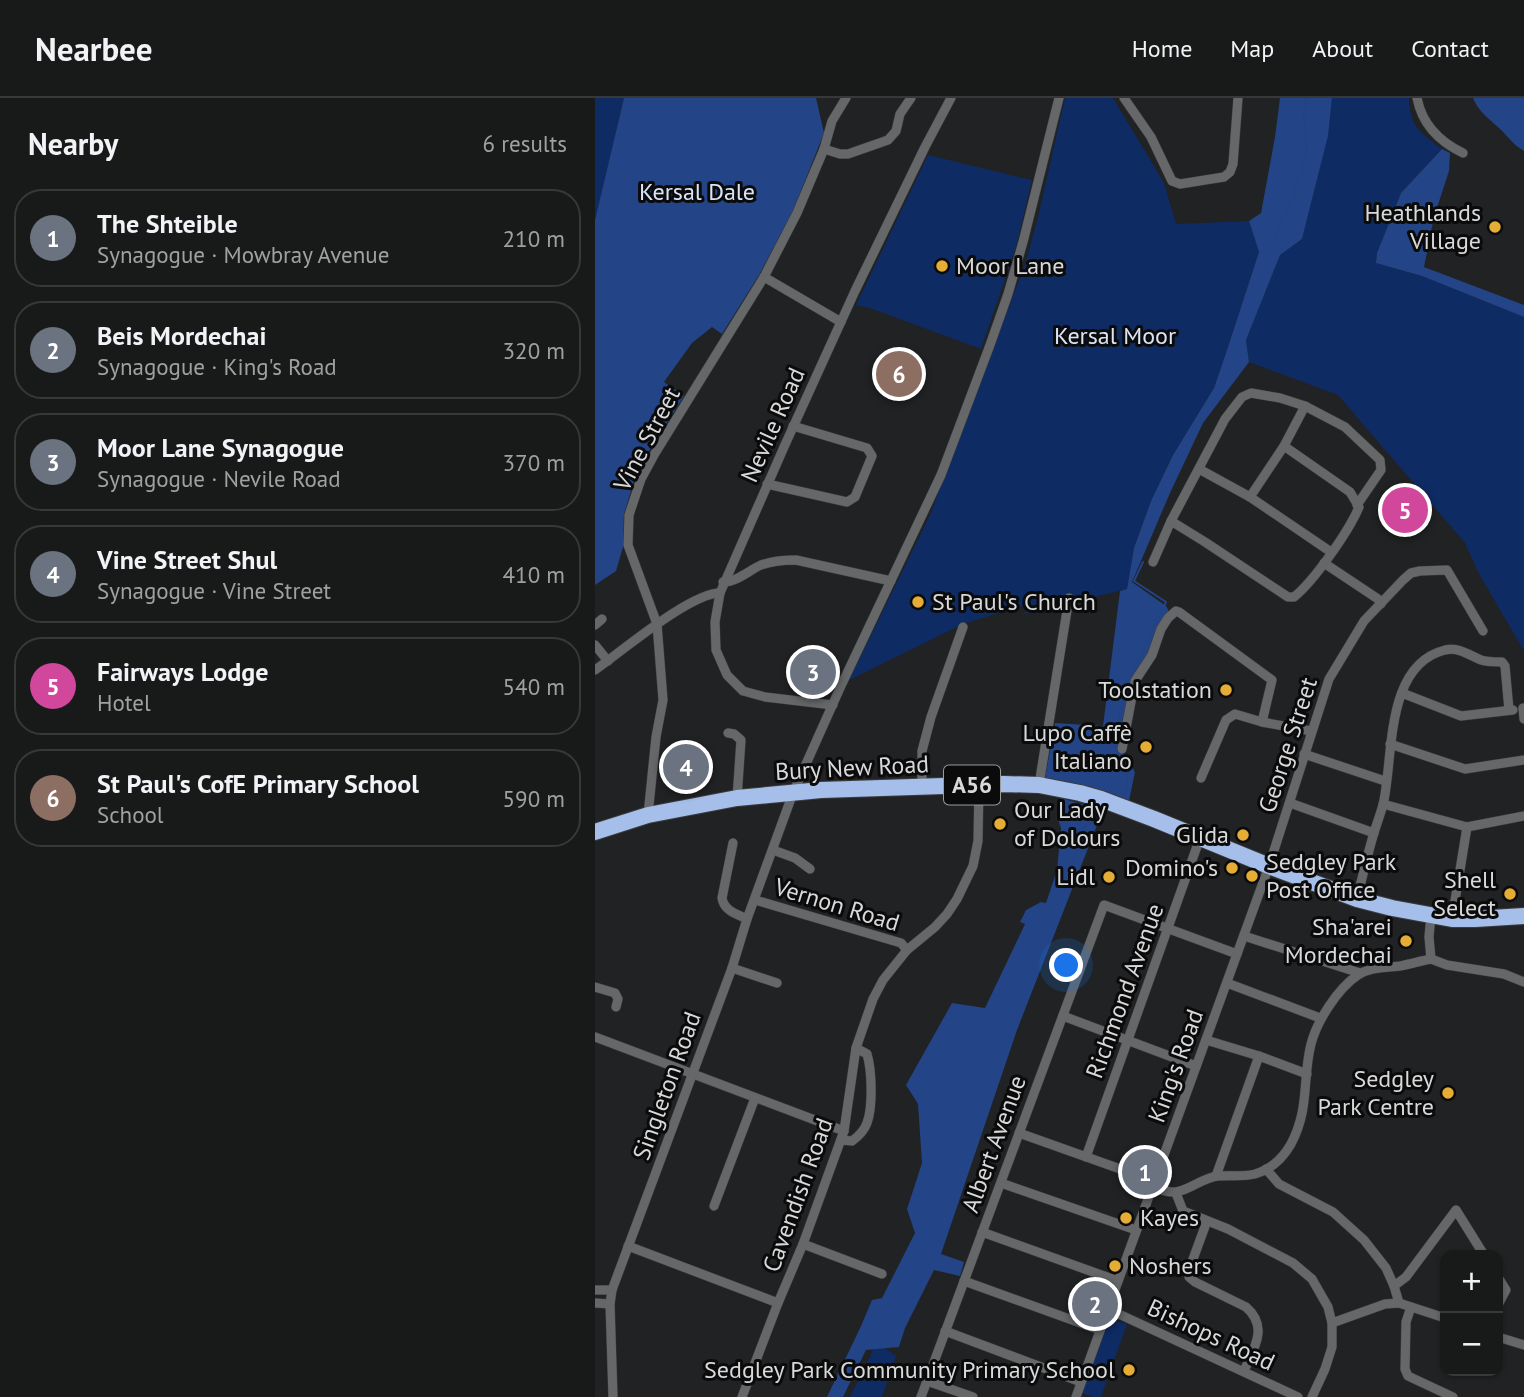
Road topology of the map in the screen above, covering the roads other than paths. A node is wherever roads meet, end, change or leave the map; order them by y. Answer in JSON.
{"nodes":[{"id":1,"x":846,"y":98,"type":"edge"},
{"id":2,"x":911,"y":98,"type":"edge"},
{"id":3,"x":951,"y":98,"type":"edge"},
{"id":4,"x":1059,"y":98,"type":"edge"},
{"id":5,"x":1124,"y":98,"type":"edge"},
{"id":6,"x":1238,"y":98,"type":"edge"},
{"id":7,"x":1417,"y":98,"type":"edge"},
{"id":8,"x":824,"y":149,"type":"junction"},
{"id":9,"x":1463,"y":153,"type":"dead end"},
{"id":10,"x":764,"y":277,"type":"junction"},
{"id":11,"x":841,"y":322,"type":"junction"},
{"id":12,"x":1305,"y":406,"type":"junction"},
{"id":13,"x":793,"y":426,"type":"junction"},
{"id":14,"x":1284,"y":446,"type":"junction"},
{"id":15,"x":1199,"y":469,"type":"junction"},
{"id":16,"x":767,"y":484,"type":"junction"},
{"id":17,"x":1250,"y":497,"type":"junction"},
{"id":18,"x":1357,"y":505,"type":"junction"},
{"id":19,"x":1171,"y":522,"type":"junction"},
{"id":20,"x":1331,"y":552,"type":"junction"},
{"id":21,"x":1153,"y":562,"type":"dead end"},
{"id":22,"x":1324,"y":563,"type":"junction"},
{"id":23,"x":891,"y":581,"type":"junction"},
{"id":24,"x":723,"y":582,"type":"junction"},
{"id":25,"x":719,"y":593,"type":"junction"},
{"id":26,"x":1069,"y":598,"type":"dead end"},
{"id":27,"x":1381,"y":604,"type":"junction"},
{"id":28,"x":657,"y":624,"type":"junction"},
{"id":29,"x":963,"y":627,"type":"dead end"},
{"id":30,"x":1483,"y":631,"type":"dead end"},
{"id":31,"x":595,"y":645,"type":"edge"},
{"id":32,"x":608,"y":661,"type":"junction"},
{"id":33,"x":595,"y":670,"type":"edge"},
{"id":34,"x":1402,"y":693,"type":"junction"},
{"id":35,"x":832,"y":705,"type":"junction"},
{"id":36,"x":1517,"y":709,"type":"edge"},
{"id":37,"x":1524,"y":719,"type":"edge"},
{"id":38,"x":1262,"y":722,"type":"junction"},
{"id":39,"x":1311,"y":731,"type":"junction"},
{"id":40,"x":728,"y":733,"type":"dead end"},
{"id":41,"x":1390,"y":744,"type":"junction"},
{"id":42,"x":1122,"y":749,"type":"dead end"},
{"id":43,"x":1304,"y":754,"type":"junction"},
{"id":44,"x":1524,"y":760,"type":"edge"},
{"id":45,"x":1201,"y":778,"type":"dead end"},
{"id":46,"x":1385,"y":781,"type":"junction"},
{"id":47,"x":979,"y":785,"type":"junction"},
{"id":48,"x":1039,"y":785,"type":"junction"},
{"id":49,"x":922,"y":787,"type":"junction"},
{"id":50,"x":793,"y":793,"type":"junction"},
{"id":51,"x":737,"y":798,"type":"junction"},
{"id":52,"x":1290,"y":803,"type":"junction"},
{"id":53,"x":1383,"y":804,"type":"junction"},
{"id":54,"x":648,"y":815,"type":"junction"},
{"id":55,"x":1524,"y":816,"type":"edge"},
{"id":56,"x":1467,"y":827,"type":"junction"},
{"id":57,"x":595,"y":832,"type":"edge"},
{"id":58,"x":1374,"y":833,"type":"junction"},
{"id":59,"x":1201,"y":838,"type":"junction"},
{"id":60,"x":733,"y":844,"type":"dead end"},
{"id":61,"x":773,"y":850,"type":"junction"},
{"id":62,"x":1269,"y":866,"type":"junction"},
{"id":63,"x":810,"y":869,"type":"dead end"},
{"id":64,"x":1357,"y":898,"type":"junction"},
{"id":65,"x":755,"y":900,"type":"junction"},
{"id":66,"x":1431,"y":915,"type":"junction"},
{"id":67,"x":1524,"y":916,"type":"edge"},
{"id":68,"x":747,"y":919,"type":"junction"},
{"id":69,"x":1452,"y":919,"type":"junction"},
{"id":70,"x":1168,"y":929,"type":"junction"},
{"id":71,"x":1244,"y":936,"type":"junction"},
{"id":72,"x":907,"y":950,"type":"junction"},
{"id":73,"x":1237,"y":954,"type":"junction"},
{"id":74,"x":1431,"y":959,"type":"junction"},
{"id":75,"x":731,"y":968,"type":"junction"},
{"id":76,"x":1360,"y":973,"type":"junction"},
{"id":77,"x":1524,"y":982,"type":"edge"},
{"id":78,"x":777,"y":983,"type":"dead end"},
{"id":79,"x":1227,"y":983,"type":"junction"},
{"id":80,"x":595,"y":987,"type":"edge"},
{"id":81,"x":617,"y":1007,"type":"dead end"},
{"id":82,"x":1063,"y":1016,"type":"junction"},
{"id":83,"x":1320,"y":1018,"type":"junction"},
{"id":84,"x":595,"y":1037,"type":"edge"},
{"id":85,"x":1128,"y":1040,"type":"junction"},
{"id":86,"x":1206,"y":1040,"type":"junction"},
{"id":87,"x":856,"y":1048,"type":"junction"},
{"id":88,"x":1259,"y":1056,"type":"junction"},
{"id":89,"x":1196,"y":1066,"type":"junction"},
{"id":90,"x":692,"y":1074,"type":"junction"},
{"id":91,"x":1307,"y":1074,"type":"junction"},
{"id":92,"x":755,"y":1098,"type":"junction"},
{"id":93,"x":1019,"y":1133,"type":"junction"},
{"id":94,"x":843,"y":1135,"type":"junction"},
{"id":95,"x":1086,"y":1157,"type":"junction"},
{"id":96,"x":1266,"y":1169,"type":"junction"},
{"id":97,"x":1216,"y":1176,"type":"junction"},
{"id":98,"x":1001,"y":1183,"type":"junction"},
{"id":99,"x":1153,"y":1184,"type":"junction"},
{"id":100,"x":1176,"y":1193,"type":"junction"},
{"id":101,"x":714,"y":1206,"type":"dead end"},
{"id":102,"x":1207,"y":1222,"type":"junction"},
{"id":103,"x":1136,"y":1230,"type":"junction"},
{"id":104,"x":982,"y":1232,"type":"junction"},
{"id":105,"x":803,"y":1244,"type":"junction"},
{"id":106,"x":628,"y":1246,"type":"junction"},
{"id":107,"x":1481,"y":1250,"type":"edge"},
{"id":108,"x":881,"y":1273,"type":"dead end"},
{"id":109,"x":1118,"y":1281,"type":"junction"},
{"id":110,"x":964,"y":1282,"type":"junction"},
{"id":111,"x":1394,"y":1286,"type":"junction"},
{"id":112,"x":595,"y":1290,"type":"edge"},
{"id":113,"x":612,"y":1290,"type":"junction"},
{"id":114,"x":595,"y":1303,"type":"edge"},
{"id":115,"x":778,"y":1303,"type":"junction"},
{"id":116,"x":1399,"y":1303,"type":"junction"},
{"id":117,"x":610,"y":1304,"type":"junction"},
{"id":118,"x":1411,"y":1307,"type":"junction"},
{"id":119,"x":1108,"y":1309,"type":"junction"},
{"id":120,"x":1440,"y":1316,"type":"edge"},
{"id":121,"x":1332,"y":1323,"type":"junction"},
{"id":122,"x":1100,"y":1330,"type":"junction"},
{"id":123,"x":945,"y":1331,"type":"junction"},
{"id":124,"x":1503,"y":1338,"type":"edge"},
{"id":125,"x":1524,"y":1345,"type":"edge"},
{"id":126,"x":1244,"y":1371,"type":"junction"},
{"id":127,"x":927,"y":1381,"type":"junction"},
{"id":128,"x":1081,"y":1382,"type":"junction"},
{"id":129,"x":613,"y":1397,"type":"edge"},
{"id":130,"x":743,"y":1397,"type":"edge"},
{"id":131,"x":922,"y":1397,"type":"edge"},
{"id":132,"x":973,"y":1397,"type":"edge"},
{"id":133,"x":1076,"y":1397,"type":"edge"},
{"id":134,"x":1298,"y":1397,"type":"edge"},
{"id":135,"x":1312,"y":1397,"type":"edge"},
{"id":136,"x":1453,"y":1397,"type":"edge"}],
"edges":[{"from":1,"to":8,"type":"street","name":"Vine Street"},
{"from":2,"to":8,"type":"street"},
{"from":3,"to":11,"type":"street","name":"Nevile Road"},
{"from":4,"to":23,"type":"street"},
{"from":5,"to":6,"type":"street"},
{"from":7,"to":9,"type":"street"},
{"from":8,"to":10,"type":"street","name":"Vine Street"},
{"from":10,"to":11,"type":"street"},
{"from":10,"to":28,"type":"street","name":"Vine Street"},
{"from":11,"to":13,"type":"street","name":"Nevile Road"},
{"from":12,"to":14,"type":"street"},
{"from":12,"to":15,"type":"street"},
{"from":12,"to":18,"type":"street"},
{"from":13,"to":16,"type":"street","name":"Nevile Road"},
{"from":13,"to":16,"type":"street"},
{"from":14,"to":17,"type":"street"},
{"from":14,"to":18,"type":"street"},
{"from":15,"to":17,"type":"street"},
{"from":15,"to":19,"type":"street"},
{"from":16,"to":24,"type":"street","name":"Nevile Road"},
{"from":17,"to":20,"type":"street"},
{"from":18,"to":20,"type":"street"},
{"from":19,"to":21,"type":"street"},
{"from":19,"to":22,"type":"street"},
{"from":20,"to":22,"type":"street"},
{"from":22,"to":27,"type":"street"},
{"from":23,"to":24,"type":"street"},
{"from":23,"to":35,"type":"street"},
{"from":24,"to":25,"type":"street","name":"Nevile Road"},
{"from":25,"to":28,"type":"street"},
{"from":25,"to":35,"type":"street","name":"Nevile Road"},
{"from":26,"to":48,"type":"street"},
{"from":27,"to":30,"type":"street","name":"George Street"},
{"from":27,"to":39,"type":"street","name":"George Street"},
{"from":28,"to":32,"type":"street"},
{"from":28,"to":54,"type":"street","name":"Vine Street"},
{"from":29,"to":49,"type":"street"},
{"from":31,"to":32,"type":"street"},
{"from":32,"to":33,"type":"street"},
{"from":34,"to":36,"type":"street"},
{"from":34,"to":36,"type":"street"},
{"from":34,"to":41,"type":"street"},
{"from":35,"to":50,"type":"street"},
{"from":36,"to":37,"type":"street"},
{"from":38,"to":39,"type":"street"},
{"from":38,"to":42,"type":"street"},
{"from":38,"to":45,"type":"street"},
{"from":39,"to":43,"type":"street","name":"George Street"},
{"from":40,"to":51,"type":"street"},
{"from":41,"to":44,"type":"street"},
{"from":41,"to":46,"type":"street"},
{"from":43,"to":46,"type":"street"},
{"from":43,"to":52,"type":"street","name":"George Street"},
{"from":46,"to":53,"type":"street"},
{"from":47,"to":48,"type":"highway","name":"Bury New Road","number":"A56"},
{"from":47,"to":49,"type":"highway","name":"Bury New Road","number":"A56"},
{"from":47,"to":72,"type":"street","name":"Cavendish Road"},
{"from":48,"to":59,"type":"highway","name":"Bury New Road","number":"A56"},
{"from":49,"to":50,"type":"highway","name":"Bury New Road","number":"A56"},
{"from":50,"to":51,"type":"highway","name":"Bury New Road","number":"A56"},
{"from":50,"to":61,"type":"street","name":"Singleton Road"},
{"from":51,"to":54,"type":"highway","name":"Bury New Road","number":"A56"},
{"from":52,"to":58,"type":"street"},
{"from":52,"to":62,"type":"street","name":"George Street"},
{"from":53,"to":56,"type":"street"},
{"from":53,"to":58,"type":"street"},
{"from":54,"to":57,"type":"highway","name":"Bury New Road","number":"A56"},
{"from":55,"to":56,"type":"street"},
{"from":56,"to":69,"type":"street"},
{"from":58,"to":64,"type":"street"},
{"from":59,"to":62,"type":"highway","name":"Bury New Road","number":"A56"},
{"from":59,"to":70,"type":"street","name":"Richmond Avenue"},
{"from":60,"to":68,"type":"street"},
{"from":61,"to":63,"type":"street"},
{"from":61,"to":65,"type":"street","name":"Singleton Road"},
{"from":62,"to":64,"type":"highway","name":"Bury New Road"},
{"from":62,"to":71,"type":"street","name":"King's Road"},
{"from":64,"to":66,"type":"highway"},
{"from":65,"to":68,"type":"street","name":"Singleton Road"},
{"from":65,"to":72,"type":"street","name":"Vernon Road"},
{"from":66,"to":69,"type":"highway"},
{"from":66,"to":74,"type":"street"},
{"from":67,"to":69,"type":"highway"},
{"from":68,"to":75,"type":"street","name":"Singleton Road"},
{"from":70,"to":73,"type":"street"},
{"from":70,"to":82,"type":"street","name":"Albert Avenue"},
{"from":70,"to":85,"type":"street","name":"Richmond Avenue"},
{"from":71,"to":73,"type":"street","name":"King's Road"},
{"from":71,"to":76,"type":"street"},
{"from":72,"to":87,"type":"street","name":"Cavendish Road"},
{"from":73,"to":79,"type":"street","name":"King's Road"},
{"from":74,"to":76,"type":"street"},
{"from":74,"to":77,"type":"street"},
{"from":75,"to":78,"type":"street"},
{"from":75,"to":90,"type":"street","name":"Singleton Road"},
{"from":76,"to":83,"type":"street"},
{"from":79,"to":83,"type":"street"},
{"from":79,"to":86,"type":"street","name":"King's Road"},
{"from":80,"to":81,"type":"street"},
{"from":82,"to":85,"type":"street"},
{"from":82,"to":93,"type":"street","name":"Albert Avenue"},
{"from":83,"to":91,"type":"street"},
{"from":84,"to":90,"type":"street"},
{"from":85,"to":89,"type":"street"},
{"from":85,"to":95,"type":"street","name":"Richmond Avenue"},
{"from":86,"to":88,"type":"street"},
{"from":86,"to":89,"type":"street","name":"King's Road"},
{"from":87,"to":94,"type":"street","name":"Cavendish Road"},
{"from":87,"to":94,"type":"street"},
{"from":88,"to":91,"type":"street"},
{"from":88,"to":97,"type":"street"},
{"from":89,"to":99,"type":"street","name":"King's Road"},
{"from":90,"to":92,"type":"street"},
{"from":90,"to":106,"type":"street","name":"Singleton Road"},
{"from":91,"to":96,"type":"street"},
{"from":92,"to":94,"type":"street"},
{"from":92,"to":101,"type":"street"},
{"from":93,"to":95,"type":"street"},
{"from":93,"to":98,"type":"street","name":"Albert Avenue"},
{"from":94,"to":105,"type":"street","name":"Cavendish Road"},
{"from":95,"to":99,"type":"street"},
{"from":96,"to":97,"type":"street"},
{"from":96,"to":111,"type":"street"},
{"from":97,"to":100,"type":"street"},
{"from":98,"to":103,"type":"street"},
{"from":98,"to":104,"type":"street","name":"Albert Avenue"},
{"from":99,"to":100,"type":"street"},
{"from":99,"to":103,"type":"street","name":"King's Road"},
{"from":100,"to":102,"type":"street"},
{"from":102,"to":121,"type":"street"},
{"from":102,"to":126,"type":"street"},
{"from":103,"to":109,"type":"street","name":"King's Road"},
{"from":104,"to":109,"type":"street"},
{"from":104,"to":110,"type":"street","name":"Albert Avenue"},
{"from":105,"to":108,"type":"street"},
{"from":105,"to":115,"type":"street","name":"Cavendish Road"},
{"from":106,"to":113,"type":"street","name":"Singleton Road"},
{"from":106,"to":115,"type":"street"},
{"from":107,"to":111,"type":"street"},
{"from":109,"to":119,"type":"street","name":"King's Road"},
{"from":110,"to":122,"type":"street"},
{"from":110,"to":123,"type":"street","name":"Albert Avenue"},
{"from":111,"to":116,"type":"street"},
{"from":112,"to":113,"type":"street"},
{"from":113,"to":117,"type":"street","name":"Singleton Road"},
{"from":114,"to":117,"type":"street"},
{"from":115,"to":130,"type":"street","name":"Cavendish Road"},
{"from":116,"to":118,"type":"street"},
{"from":116,"to":121,"type":"street"},
{"from":117,"to":129,"type":"street","name":"Singleton Road"},
{"from":118,"to":120,"type":"street"},
{"from":118,"to":136,"type":"street"},
{"from":119,"to":122,"type":"street","name":"King's Road"},
{"from":119,"to":126,"type":"street","name":"Bishops Road"},
{"from":121,"to":135,"type":"street"},
{"from":122,"to":128,"type":"street","name":"King's Road"},
{"from":123,"to":127,"type":"street","name":"Albert Avenue"},
{"from":123,"to":128,"type":"street"},
{"from":124,"to":125,"type":"street"},
{"from":126,"to":134,"type":"street","name":"Bishops Road"},
{"from":127,"to":131,"type":"street","name":"Albert Avenue"},
{"from":127,"to":132,"type":"street"},
{"from":128,"to":133,"type":"street","name":"King's Road"}]}
